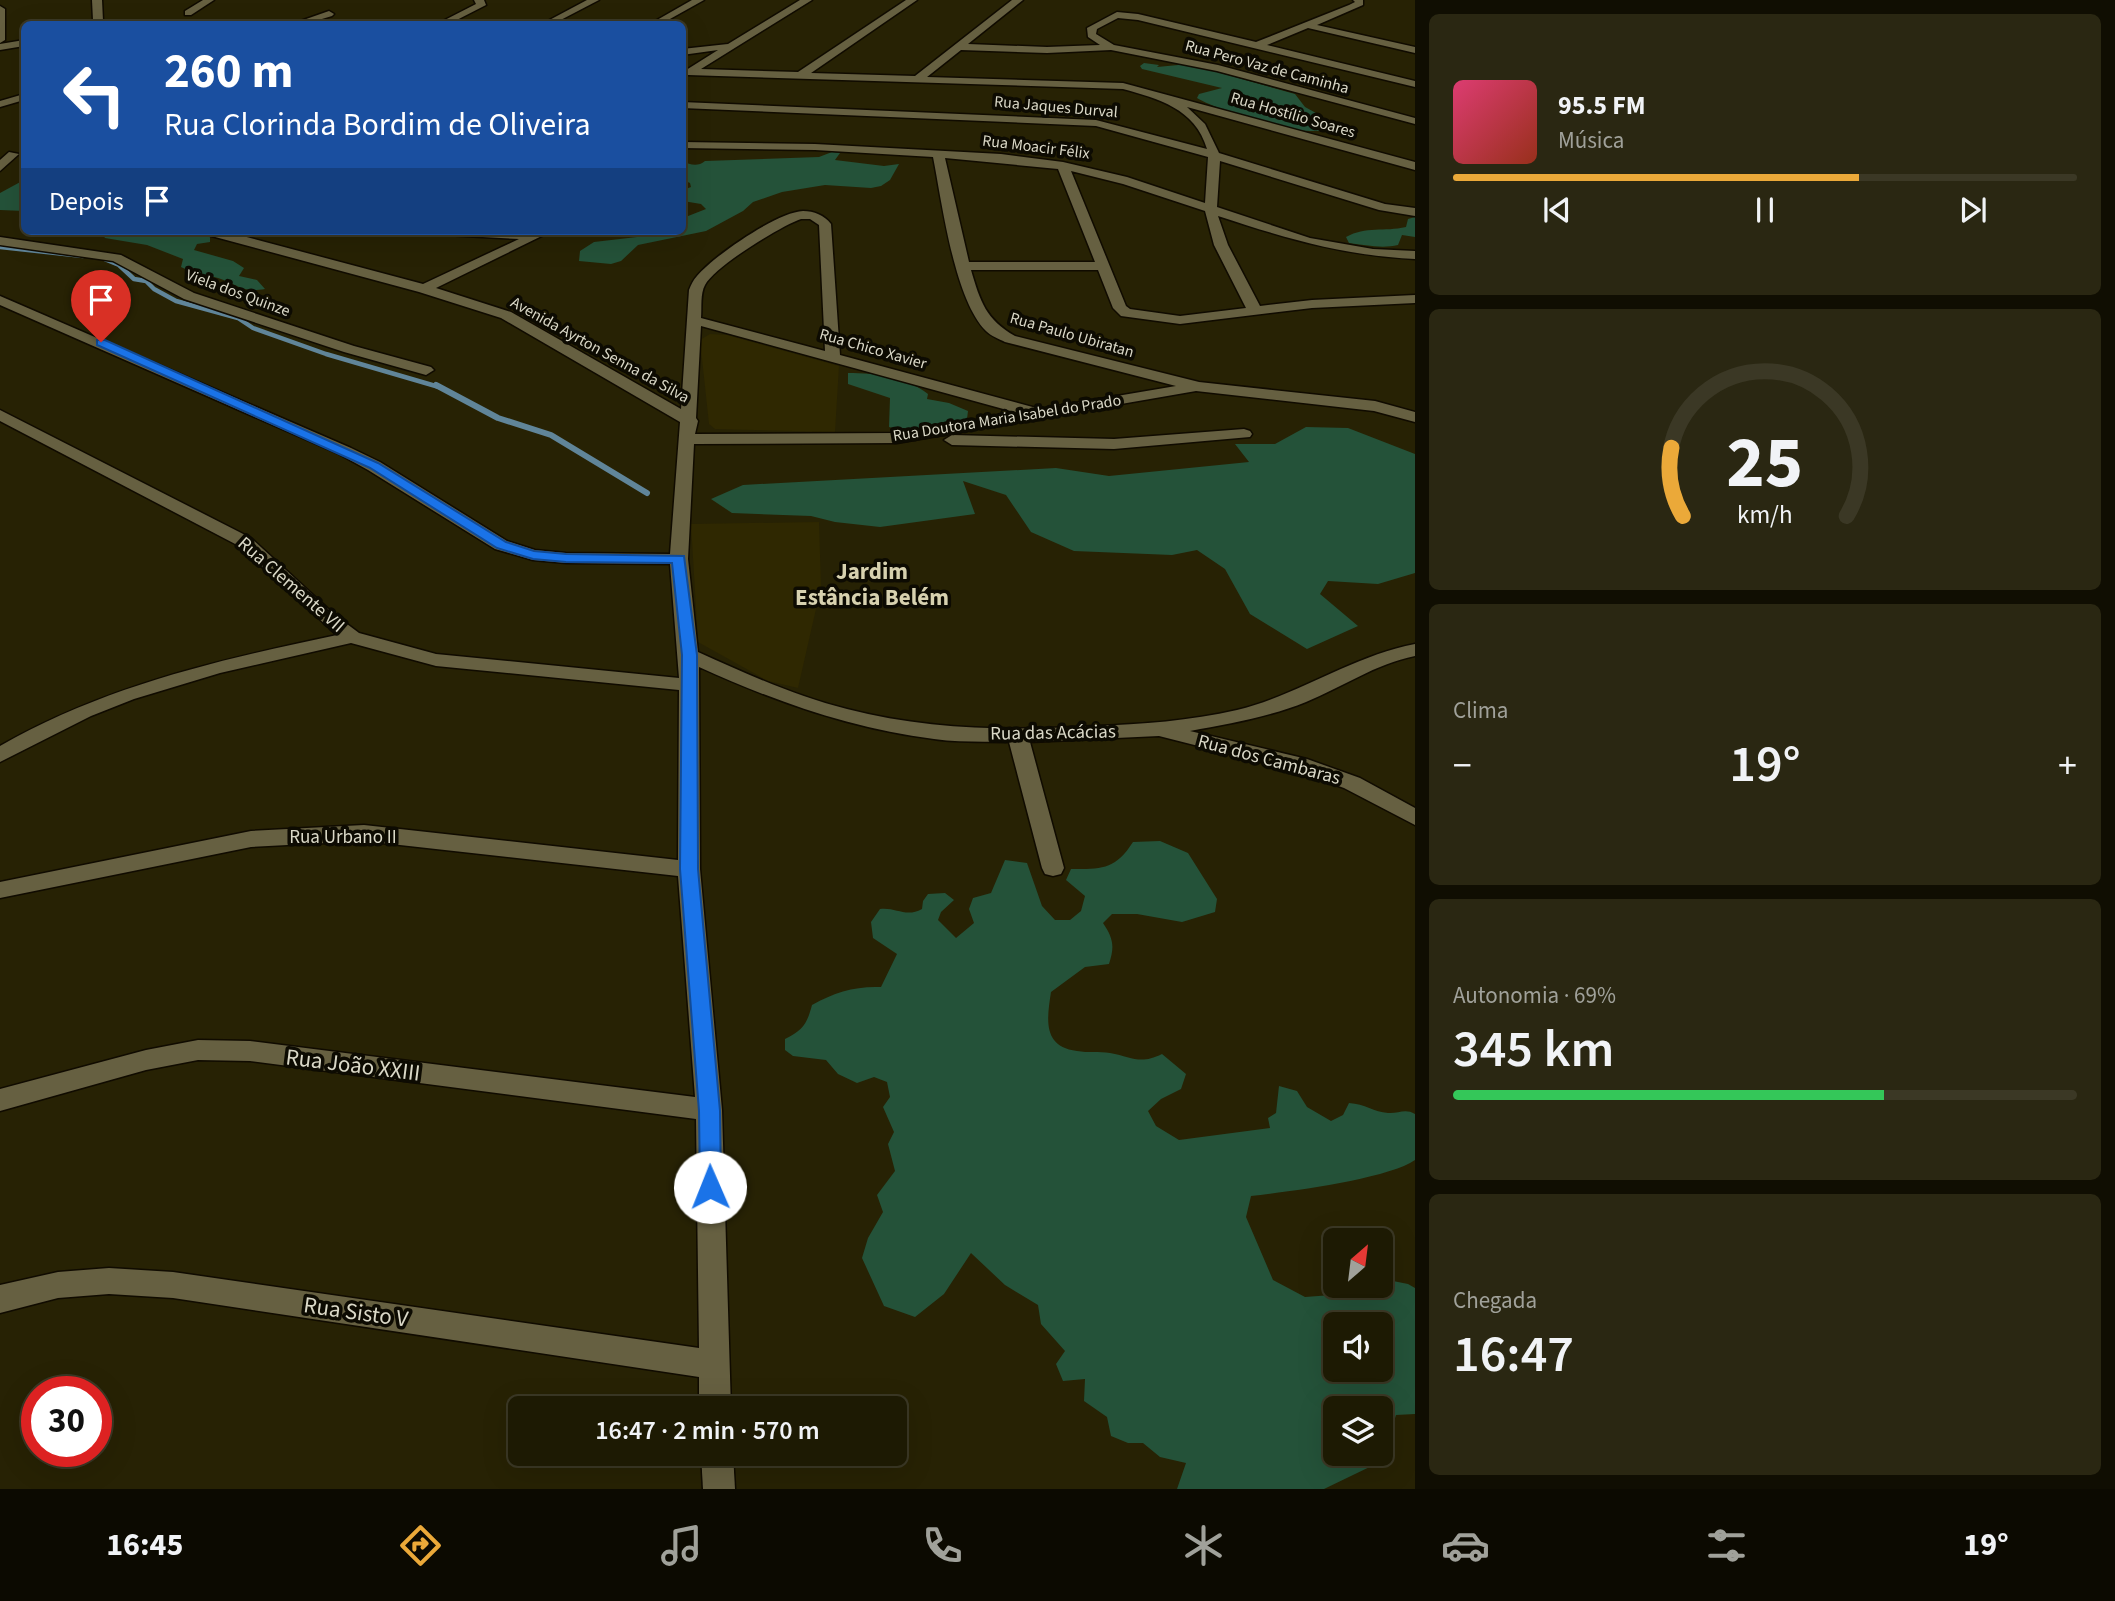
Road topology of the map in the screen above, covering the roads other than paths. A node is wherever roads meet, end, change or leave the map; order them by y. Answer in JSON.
{"nodes":[{"id":1,"x":97,"y":0,"type":"edge"},
{"id":2,"x":209,"y":0,"type":"edge"},
{"id":3,"x":479,"y":0,"type":"edge"},
{"id":4,"x":594,"y":0,"type":"edge"},
{"id":5,"x":699,"y":0,"type":"edge"},
{"id":6,"x":807,"y":0,"type":"edge"},
{"id":7,"x":912,"y":0,"type":"edge"},
{"id":8,"x":1018,"y":0,"type":"edge"},
{"id":9,"x":1358,"y":0,"type":"edge"},
{"id":10,"x":0,"y":12,"type":"edge"},
{"id":11,"x":188,"y":13,"type":"dead end"},
{"id":12,"x":329,"y":14,"type":"dead end"},
{"id":13,"x":98,"y":21,"type":"edge"},
{"id":14,"x":307,"y":21,"type":"edge"},
{"id":15,"x":449,"y":21,"type":"edge"},
{"id":16,"x":553,"y":21,"type":"edge"},
{"id":17,"x":660,"y":21,"type":"edge"},
{"id":18,"x":1306,"y":25,"type":"junction"},
{"id":19,"x":0,"y":40,"type":"edge"},
{"id":20,"x":21,"y":44,"type":"edge"},
{"id":21,"x":734,"y":44,"type":"junction"},
{"id":22,"x":1258,"y":45,"type":"junction"},
{"id":23,"x":0,"y":47,"type":"edge"},
{"id":24,"x":961,"y":47,"type":"junction"},
{"id":25,"x":1111,"y":47,"type":"junction"},
{"id":26,"x":1415,"y":50,"type":"edge"},
{"id":27,"x":686,"y":51,"type":"edge"},
{"id":28,"x":686,"y":73,"type":"edge"},
{"id":29,"x":686,"y":74,"type":"edge"},
{"id":30,"x":802,"y":75,"type":"junction"},
{"id":31,"x":919,"y":78,"type":"junction"},
{"id":32,"x":1415,"y":84,"type":"edge"},
{"id":33,"x":1163,"y":96,"type":"junction"},
{"id":34,"x":21,"y":98,"type":"edge"},
{"id":35,"x":0,"y":104,"type":"edge"},
{"id":36,"x":686,"y":105,"type":"edge"},
{"id":37,"x":1415,"y":121,"type":"edge"},
{"id":38,"x":686,"y":145,"type":"edge"},
{"id":39,"x":13,"y":154,"type":"dead end"},
{"id":40,"x":938,"y":155,"type":"junction"},
{"id":41,"x":1216,"y":156,"type":"junction"},
{"id":42,"x":1063,"y":166,"type":"junction"},
{"id":43,"x":1415,"y":166,"type":"edge"},
{"id":44,"x":0,"y":167,"type":"edge"},
{"id":45,"x":1209,"y":209,"type":"junction"},
{"id":46,"x":1415,"y":212,"type":"edge"},
{"id":47,"x":224,"y":235,"type":"edge"},
{"id":48,"x":538,"y":235,"type":"edge"},
{"id":49,"x":0,"y":241,"type":"edge"},
{"id":50,"x":1415,"y":255,"type":"edge"},
{"id":51,"x":964,"y":266,"type":"junction"},
{"id":52,"x":1101,"y":266,"type":"junction"},
{"id":53,"x":424,"y":289,"type":"junction"},
{"id":54,"x":1415,"y":299,"type":"edge"},
{"id":55,"x":0,"y":300,"type":"edge"},
{"id":56,"x":1255,"y":311,"type":"junction"},
{"id":57,"x":694,"y":320,"type":"junction"},
{"id":58,"x":833,"y":356,"type":"junction"},
{"id":59,"x":426,"y":370,"type":"dead end"},
{"id":60,"x":1199,"y":387,"type":"junction"},
{"id":61,"x":0,"y":415,"type":"edge"},
{"id":62,"x":1042,"y":415,"type":"junction"},
{"id":63,"x":1415,"y":417,"type":"edge"},
{"id":64,"x":690,"y":421,"type":"junction"},
{"id":65,"x":1244,"y":434,"type":"dead end"},
{"id":66,"x":897,"y":438,"type":"junction"},
{"id":67,"x":688,"y":439,"type":"junction"},
{"id":68,"x":679,"y":559,"type":"junction"},
{"id":69,"x":352,"y":637,"type":"junction"},
{"id":70,"x":1415,"y":650,"type":"edge"},
{"id":71,"x":689,"y":655,"type":"junction"},
{"id":72,"x":690,"y":685,"type":"junction"},
{"id":73,"x":1157,"y":730,"type":"junction"},
{"id":74,"x":1018,"y":736,"type":"junction"},
{"id":75,"x":0,"y":755,"type":"edge"},
{"id":76,"x":1415,"y":817,"type":"edge"},
{"id":77,"x":1053,"y":868,"type":"dead end"},
{"id":78,"x":689,"y":869,"type":"junction"},
{"id":79,"x":11,"y":889,"type":"edge"},
{"id":80,"x":0,"y":907,"type":"edge"},
{"id":81,"x":0,"y":1100,"type":"edge"},
{"id":82,"x":709,"y":1111,"type":"junction"},
{"id":83,"x":0,"y":1299,"type":"edge"},
{"id":84,"x":712,"y":1364,"type":"junction"},
{"id":85,"x":714,"y":1396,"type":"edge"},
{"id":86,"x":718,"y":1466,"type":"edge"},
{"id":87,"x":719,"y":1489,"type":"edge"}],
"edges":[{"from":1,"to":13,"type":"street"},
{"from":2,"to":11,"type":"street"},
{"from":3,"to":15,"type":"street"},
{"from":4,"to":16,"type":"street"},
{"from":5,"to":17,"type":"street"},
{"from":6,"to":21,"type":"street"},
{"from":7,"to":30,"type":"street"},
{"from":8,"to":24,"type":"street"},
{"from":9,"to":18,"type":"street"},
{"from":10,"to":19,"type":"street"},
{"from":12,"to":14,"type":"street"},
{"from":18,"to":22,"type":"street"},
{"from":18,"to":26,"type":"street"},
{"from":20,"to":23,"type":"street"},
{"from":21,"to":27,"type":"street"},
{"from":21,"to":28,"type":"street"},
{"from":22,"to":25,"type":"street"},
{"from":22,"to":32,"type":"street"},
{"from":24,"to":25,"type":"street","name":"Rua Pero Vaz de Caminha"},
{"from":24,"to":31,"type":"street"},
{"from":25,"to":37,"type":"street","name":"Rua Pero Vaz de Caminha"},
{"from":29,"to":30,"type":"street","name":"Rua Hostílio Soares"},
{"from":30,"to":31,"type":"street","name":"Rua Hostílio Soares"},
{"from":31,"to":33,"type":"street","name":"Rua Hostílio Soares"},
{"from":33,"to":41,"type":"street"},
{"from":33,"to":43,"type":"street","name":"Rua Hostílio Soares"},
{"from":34,"to":35,"type":"street"},
{"from":36,"to":41,"type":"street","name":"Rua Jaques Durval"},
{"from":38,"to":40,"type":"street","name":"Rua Moacir Félix"},
{"from":39,"to":44,"type":"street"},
{"from":40,"to":42,"type":"street","name":"Rua Moacir Félix"},
{"from":40,"to":51,"type":"street","name":"Rua Paulo Ubiratan"},
{"from":41,"to":45,"type":"street"},
{"from":41,"to":46,"type":"street","name":"Rua Jaques Durval"},
{"from":42,"to":45,"type":"street","name":"Rua Moacir Félix"},
{"from":42,"to":52,"type":"street"},
{"from":45,"to":50,"type":"street","name":"Rua Moacir Félix"},
{"from":45,"to":56,"type":"street"},
{"from":47,"to":53,"type":"street","name":"Avenida Ayrton Senna da Silva"},
{"from":48,"to":53,"type":"street"},
{"from":49,"to":59,"type":"street","name":"Viela dos Quinze"},
{"from":51,"to":52,"type":"street"},
{"from":51,"to":60,"type":"street","name":"Rua Paulo Ubiratan"},
{"from":52,"to":56,"type":"street"},
{"from":53,"to":64,"type":"street","name":"Avenida Ayrton Senna da Silva"},
{"from":54,"to":56,"type":"street"},
{"from":55,"to":68,"type":"street"},
{"from":57,"to":58,"type":"street","name":"Rua Chico Xavier"},
{"from":57,"to":58,"type":"street"},
{"from":57,"to":64,"type":"street"},
{"from":58,"to":62,"type":"street","name":"Rua Chico Xavier"},
{"from":60,"to":62,"type":"street","name":"Rua Doutora Maria Isabel do Prado"},
{"from":60,"to":63,"type":"street"},
{"from":61,"to":69,"type":"street","name":"Rua Clemente VII"},
{"from":62,"to":66,"type":"street","name":"Rua Doutora Maria Isabel do Prado"},
{"from":64,"to":67,"type":"street"},
{"from":65,"to":66,"type":"street"},
{"from":66,"to":67,"type":"street","name":"Rua Doutora Maria Isabel do Prado"},
{"from":67,"to":68,"type":"street"},
{"from":68,"to":71,"type":"street"},
{"from":69,"to":72,"type":"street","name":"Rua Clemente VII"},
{"from":69,"to":75,"type":"street"},
{"from":70,"to":73,"type":"street","name":"Rua das Acácias"},
{"from":71,"to":72,"type":"street"},
{"from":71,"to":74,"type":"street","name":"Rua das Acácias"},
{"from":72,"to":78,"type":"street"},
{"from":73,"to":74,"type":"street","name":"Rua das Acácias"},
{"from":73,"to":76,"type":"street","name":"Rua dos Cambaras"},
{"from":74,"to":77,"type":"street"},
{"from":78,"to":79,"type":"street","name":"Rua Urbano II"},
{"from":78,"to":82,"type":"street"},
{"from":79,"to":80,"type":"street"},
{"from":81,"to":82,"type":"street","name":"Rua João XXIII"},
{"from":82,"to":84,"type":"street"},
{"from":83,"to":84,"type":"street","name":"Rua Sisto V"},
{"from":84,"to":85,"type":"street"},
{"from":86,"to":87,"type":"street"}]}
